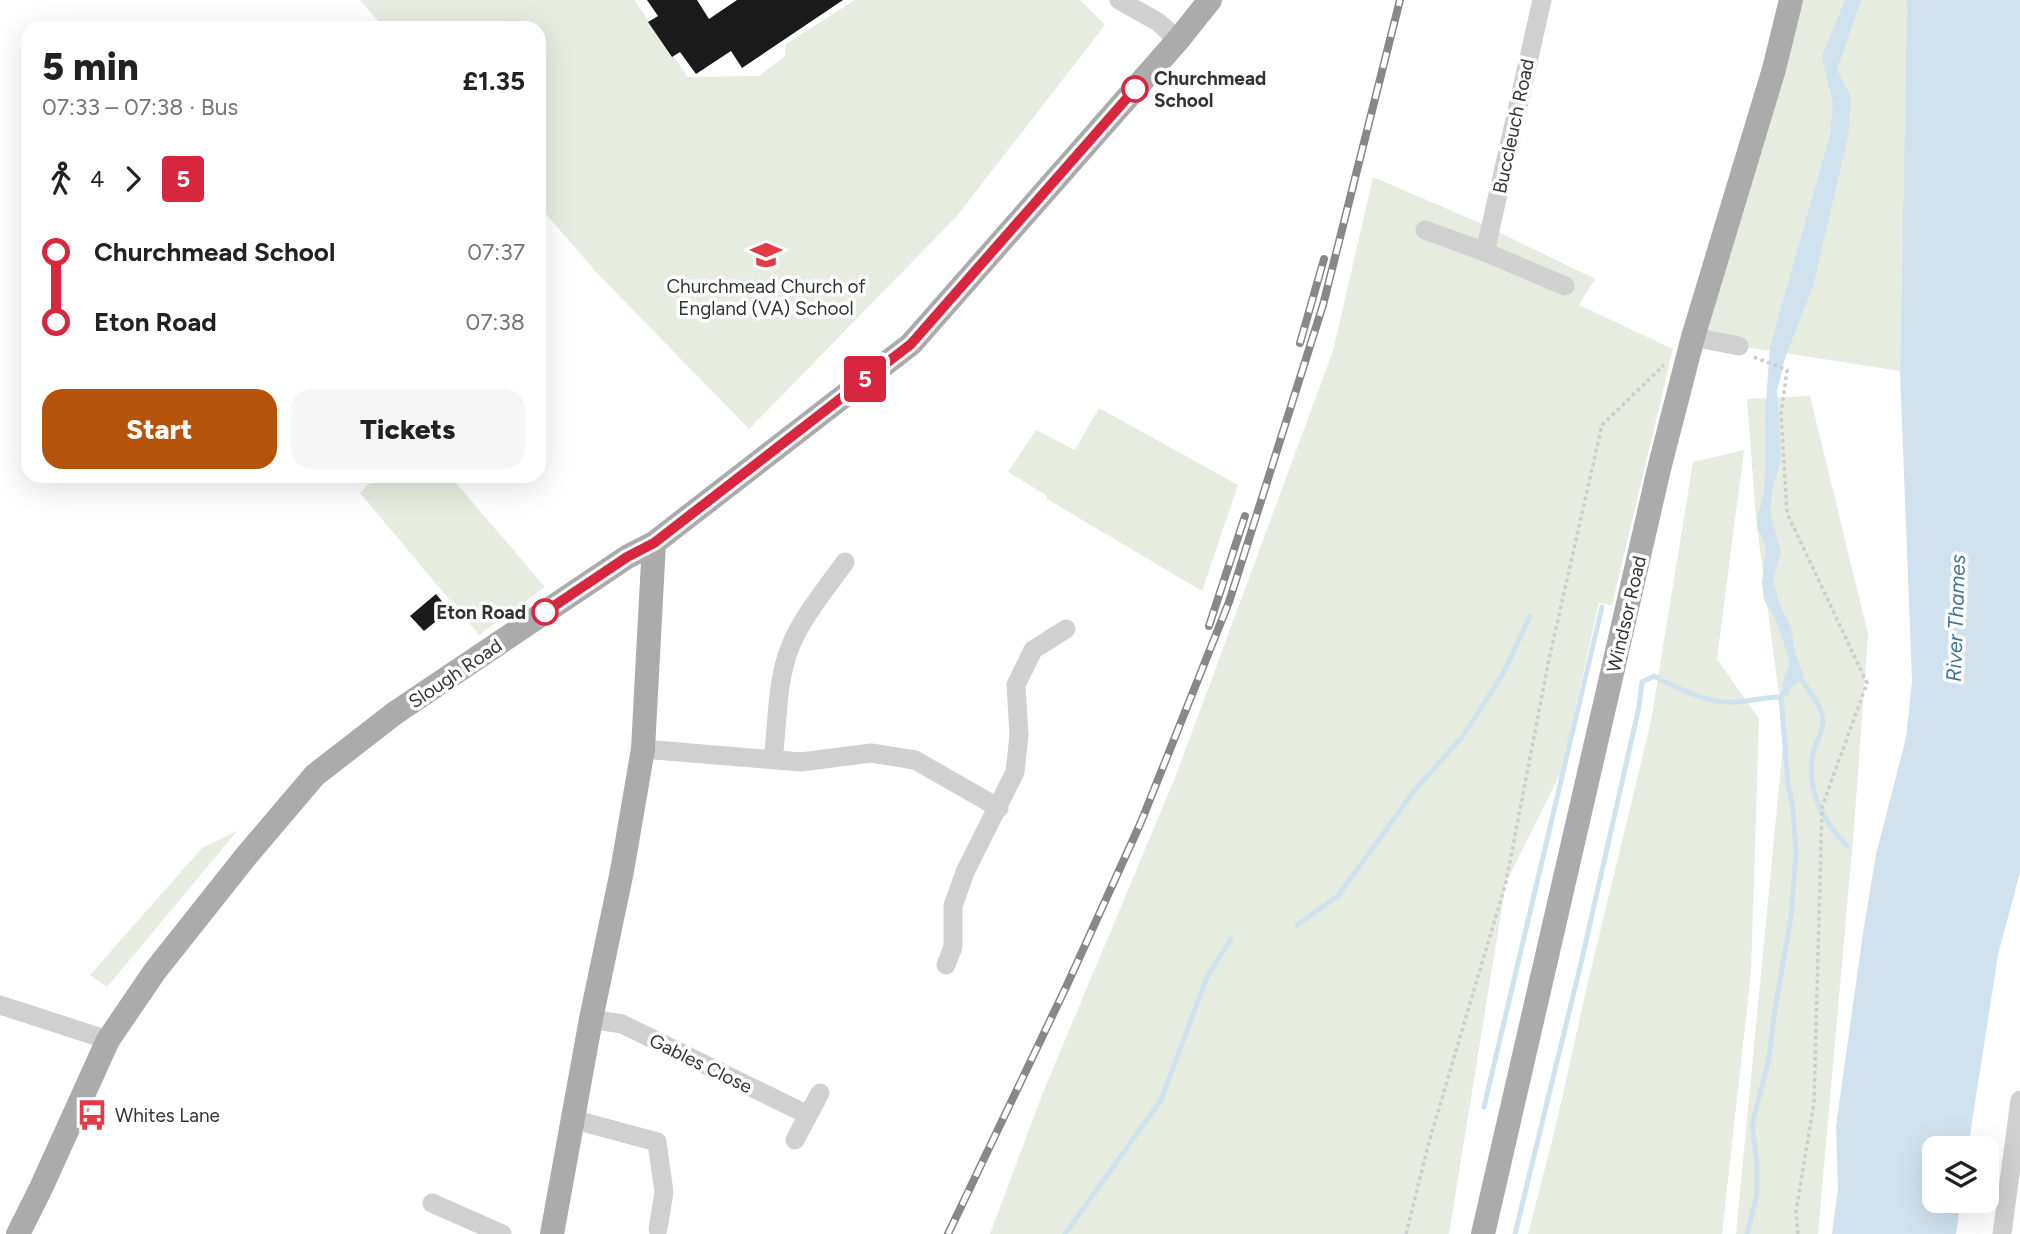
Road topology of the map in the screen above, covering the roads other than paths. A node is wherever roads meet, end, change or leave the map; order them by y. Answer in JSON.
{"nodes":[{"id":1,"x":1119,"y":0,"type":"edge"},
{"id":2,"x":1210,"y":0,"type":"edge"},
{"id":3,"x":1542,"y":0,"type":"edge"},
{"id":4,"x":1791,"y":0,"type":"edge"},
{"id":5,"x":1178,"y":40,"type":"junction"},
{"id":6,"x":1425,"y":230,"type":"dead end"},
{"id":7,"x":1485,"y":252,"type":"junction"},
{"id":8,"x":1565,"y":286,"type":"dead end"},
{"id":9,"x":1693,"y":337,"type":"junction"},
{"id":10,"x":1739,"y":346,"type":"dead end"},
{"id":11,"x":654,"y":543,"type":"junction"},
{"id":12,"x":845,"y":562,"type":"dead end"},
{"id":13,"x":1066,"y":629,"type":"dead end"},
{"id":14,"x":643,"y":749,"type":"junction"},
{"id":15,"x":773,"y":759,"type":"junction"},
{"id":16,"x":999,"y":808,"type":"junction"},
{"id":17,"x":946,"y":965,"type":"dead end"},
{"id":18,"x":0,"y":1005,"type":"edge"},
{"id":19,"x":591,"y":1019,"type":"junction"},
{"id":20,"x":108,"y":1040,"type":"junction"},
{"id":21,"x":820,"y":1093,"type":"dead end"},
{"id":22,"x":2020,"y":1100,"type":"edge"},
{"id":23,"x":808,"y":1115,"type":"junction"},
{"id":24,"x":572,"y":1119,"type":"junction"},
{"id":25,"x":795,"y":1140,"type":"dead end"},
{"id":26,"x":432,"y":1203,"type":"dead end"},
{"id":27,"x":658,"y":1230,"type":"dead end"},
{"id":28,"x":18,"y":1234,"type":"edge"},
{"id":29,"x":502,"y":1234,"type":"edge"},
{"id":30,"x":552,"y":1234,"type":"edge"},
{"id":31,"x":1483,"y":1234,"type":"edge"},
{"id":32,"x":2002,"y":1234,"type":"edge"}],
"edges":[{"from":1,"to":5,"type":"street"},
{"from":2,"to":5,"type":"main road","name":"Slough Road"},
{"from":3,"to":7,"type":"street","name":"Buccleuch Road"},
{"from":4,"to":9,"type":"main road","name":"Windsor Road"},
{"from":5,"to":11,"type":"main road","name":"Slough Road"},
{"from":6,"to":7,"type":"street"},
{"from":7,"to":8,"type":"street"},
{"from":9,"to":10,"type":"street"},
{"from":9,"to":31,"type":"main road","name":"Windsor Road"},
{"from":11,"to":14,"type":"main road"},
{"from":11,"to":20,"type":"main road","name":"Slough Road"},
{"from":12,"to":15,"type":"street"},
{"from":13,"to":16,"type":"street"},
{"from":14,"to":15,"type":"street"},
{"from":14,"to":19,"type":"main road"},
{"from":15,"to":16,"type":"street"},
{"from":16,"to":17,"type":"street"},
{"from":18,"to":20,"type":"street"},
{"from":19,"to":23,"type":"street","name":"Gables Close"},
{"from":19,"to":24,"type":"main road"},
{"from":20,"to":28,"type":"main road","name":"Slough Road"},
{"from":21,"to":23,"type":"street"},
{"from":22,"to":32,"type":"street"},
{"from":23,"to":25,"type":"street"},
{"from":24,"to":27,"type":"street"},
{"from":24,"to":30,"type":"main road"},
{"from":26,"to":29,"type":"street"}]}
